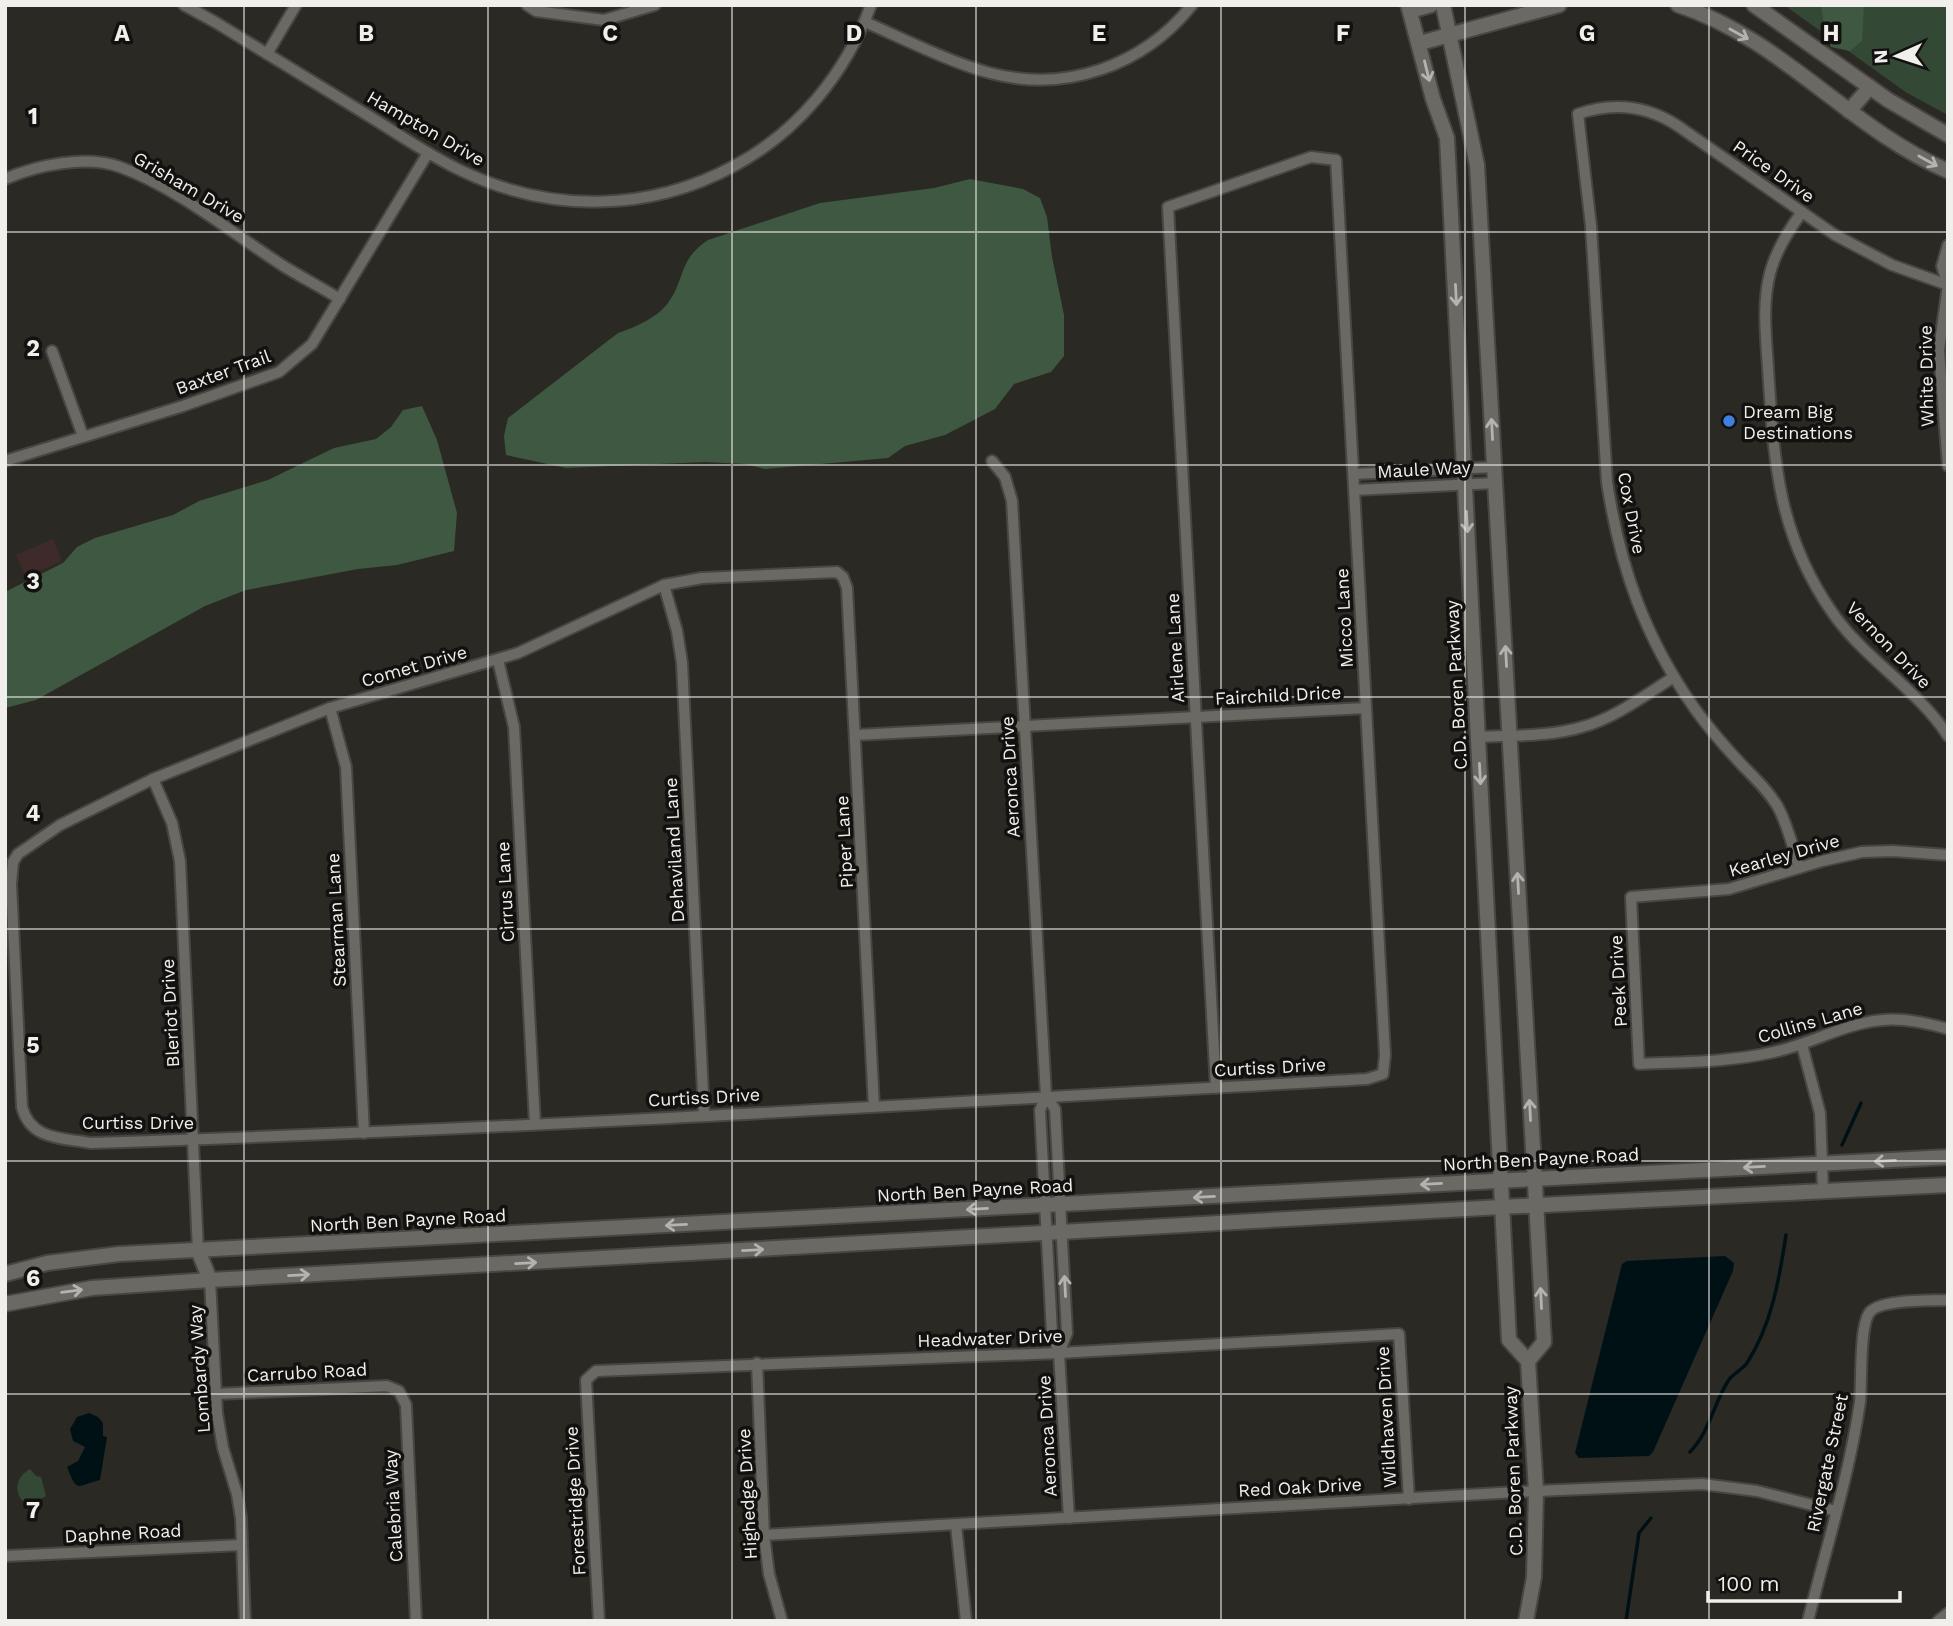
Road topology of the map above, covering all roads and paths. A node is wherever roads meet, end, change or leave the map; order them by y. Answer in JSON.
{"nodes":[{"id":1,"x":184,"y":5,"type":"edge"},
{"id":2,"x":296,"y":5,"type":"edge"},
{"id":3,"x":527,"y":5,"type":"edge"},
{"id":4,"x":655,"y":5,"type":"edge"},
{"id":5,"x":872,"y":5,"type":"edge"},
{"id":6,"x":1192,"y":5,"type":"edge"},
{"id":7,"x":1431,"y":5,"type":"edge"},
{"id":8,"x":1443,"y":5,"type":"edge"},
{"id":9,"x":1559,"y":5,"type":"edge"},
{"id":10,"x":1678,"y":5,"type":"edge"},
{"id":11,"x":1754,"y":5,"type":"edge"},
{"id":12,"x":1409,"y":8,"type":"edge"},
{"id":13,"x":865,"y":22,"type":"junction"},
{"id":14,"x":1451,"y":36,"type":"junction"},
{"id":15,"x":1420,"y":43,"type":"junction"},
{"id":16,"x":267,"y":54,"type":"junction"},
{"id":17,"x":1870,"y":87,"type":"junction"},
{"id":18,"x":1849,"y":111,"type":"junction"},
{"id":19,"x":1578,"y":114,"type":"joint"},
{"id":20,"x":1948,"y":135,"type":"edge"},
{"id":21,"x":428,"y":153,"type":"junction"},
{"id":22,"x":1336,"y":160,"type":"joint"},
{"id":23,"x":1948,"y":171,"type":"edge"},
{"id":24,"x":5,"y":179,"type":"edge"},
{"id":25,"x":1802,"y":212,"type":"junction"},
{"id":26,"x":1948,"y":245,"type":"edge"},
{"id":27,"x":1948,"y":285,"type":"edge"},
{"id":28,"x":341,"y":299,"type":"junction"},
{"id":29,"x":52,"y":351,"type":"dead end"},
{"id":30,"x":83,"y":436,"type":"junction"},
{"id":31,"x":5,"y":461,"type":"edge"},
{"id":32,"x":992,"y":461,"type":"dead end"},
{"id":33,"x":1948,"y":466,"type":"edge"},
{"id":34,"x":1494,"y":467,"type":"junction"},
{"id":35,"x":1465,"y":469,"type":"junction"},
{"id":36,"x":1354,"y":474,"type":"junction"},
{"id":37,"x":1496,"y":483,"type":"junction"},
{"id":38,"x":1466,"y":485,"type":"junction"},
{"id":39,"x":1355,"y":490,"type":"junction"},
{"id":40,"x":843,"y":577,"type":"joint"},
{"id":41,"x":664,"y":585,"type":"junction"},
{"id":42,"x":498,"y":660,"type":"junction"},
{"id":43,"x":1674,"y":677,"type":"junction"},
{"id":44,"x":330,"y":708,"type":"junction"},
{"id":45,"x":1366,"y":708,"type":"junction"},
{"id":46,"x":1196,"y":717,"type":"junction"},
{"id":47,"x":1025,"y":725,"type":"junction"},
{"id":48,"x":856,"y":735,"type":"junction"},
{"id":49,"x":1510,"y":735,"type":"junction"},
{"id":50,"x":1948,"y":736,"type":"edge"},
{"id":51,"x":1478,"y":737,"type":"junction"},
{"id":52,"x":153,"y":779,"type":"junction"},
{"id":53,"x":1948,"y":855,"type":"edge"},
{"id":54,"x":1799,"y":868,"type":"junction"},
{"id":55,"x":1631,"y":897,"type":"joint"},
{"id":56,"x":1948,"y":1029,"type":"edge"},
{"id":57,"x":1802,"y":1045,"type":"junction"},
{"id":58,"x":1639,"y":1064,"type":"joint"},
{"id":59,"x":1383,"y":1074,"type":"joint"},
{"id":60,"x":1216,"y":1088,"type":"junction"},
{"id":61,"x":1046,"y":1096,"type":"junction"},
{"id":62,"x":874,"y":1107,"type":"junction"},
{"id":63,"x":705,"y":1114,"type":"junction"},
{"id":64,"x":535,"y":1124,"type":"junction"},
{"id":65,"x":29,"y":1125,"type":"joint"},
{"id":66,"x":364,"y":1133,"type":"junction"},
{"id":67,"x":193,"y":1140,"type":"junction"},
{"id":68,"x":1948,"y":1157,"type":"edge"},
{"id":69,"x":1822,"y":1164,"type":"junction"},
{"id":70,"x":1534,"y":1178,"type":"junction"},
{"id":71,"x":1500,"y":1180,"type":"junction"},
{"id":72,"x":1948,"y":1185,"type":"edge"},
{"id":73,"x":1823,"y":1191,"type":"junction"},
{"id":74,"x":1045,"y":1205,"type":"junction"},
{"id":75,"x":1060,"y":1205,"type":"junction"},
{"id":76,"x":1536,"y":1206,"type":"junction"},
{"id":77,"x":1501,"y":1208,"type":"junction"},
{"id":78,"x":1062,"y":1233,"type":"junction"},
{"id":79,"x":1046,"y":1234,"type":"junction"},
{"id":80,"x":198,"y":1250,"type":"junction"},
{"id":81,"x":5,"y":1274,"type":"edge"},
{"id":82,"x":210,"y":1280,"type":"junction"},
{"id":83,"x":1948,"y":1300,"type":"edge"},
{"id":84,"x":5,"y":1304,"type":"edge"},
{"id":85,"x":1399,"y":1334,"type":"joint"},
{"id":86,"x":1059,"y":1353,"type":"junction"},
{"id":87,"x":1528,"y":1361,"type":"junction"},
{"id":88,"x":757,"y":1363,"type":"junction"},
{"id":89,"x":586,"y":1380,"type":"joint"},
{"id":90,"x":399,"y":1391,"type":"joint"},
{"id":91,"x":216,"y":1394,"type":"junction"},
{"id":92,"x":1536,"y":1491,"type":"junction"},
{"id":93,"x":1409,"y":1499,"type":"junction"},
{"id":94,"x":1836,"y":1511,"type":"junction"},
{"id":95,"x":1069,"y":1518,"type":"junction"},
{"id":96,"x":956,"y":1525,"type":"junction"},
{"id":97,"x":764,"y":1535,"type":"junction"},
{"id":98,"x":242,"y":1545,"type":"junction"},
{"id":99,"x":5,"y":1556,"type":"edge"},
{"id":100,"x":1948,"y":1613,"type":"edge"},
{"id":101,"x":245,"y":1621,"type":"edge"},
{"id":102,"x":416,"y":1621,"type":"edge"},
{"id":103,"x":599,"y":1621,"type":"edge"},
{"id":104,"x":782,"y":1621,"type":"edge"},
{"id":105,"x":966,"y":1621,"type":"edge"},
{"id":106,"x":1526,"y":1621,"type":"edge"},
{"id":107,"x":1808,"y":1621,"type":"edge"},
{"id":108,"x":1938,"y":1621,"type":"edge"}],
"edges":[{"from":1,"to":16,"type":"street","name":"Hampton Drive"},
{"from":2,"to":16,"type":"street"},
{"from":3,"to":4,"type":"street"},
{"from":5,"to":13,"type":"street","name":"Hampton Drive"},
{"from":6,"to":13,"type":"street"},
{"from":7,"to":12,"type":"street"},
{"from":8,"to":14,"type":"street","name":"C.D. Boren Parkway"},
{"from":9,"to":14,"type":"street"},
{"from":10,"to":18,"type":"street","one_way":true},
{"from":11,"to":17,"type":"street"},
{"from":12,"to":15,"type":"street","name":"C.D. Boren Parkway"},
{"from":13,"to":21,"type":"street","name":"Hampton Drive"},
{"from":14,"to":15,"type":"street"},
{"from":34,"to":14,"type":"street","name":"C.D. Boren Parkway","one_way":true},
{"from":15,"to":35,"type":"street","name":"C.D. Boren Parkway","one_way":true},
{"from":16,"to":21,"type":"street","name":"Hampton Drive"},
{"from":17,"to":18,"type":"street"},
{"from":17,"to":20,"type":"street"},
{"from":18,"to":23,"type":"street","one_way":true},
{"from":19,"to":25,"type":"street","name":"Price Drive"},
{"from":19,"to":43,"type":"street","name":"Cox Drive"},
{"from":21,"to":28,"type":"street","name":"Baxter Trail"},
{"from":22,"to":36,"type":"street","name":"Micco Lane"},
{"from":22,"to":46,"type":"street","name":"Airlene Lane"},
{"from":24,"to":28,"type":"street","name":"Grisham Drive"},
{"from":25,"to":27,"type":"street","name":"Price Drive"},
{"from":25,"to":50,"type":"street","name":"Vernon Drive"},
{"from":26,"to":27,"type":"street","name":"White Drive"},
{"from":27,"to":33,"type":"street","name":"White Drive"},
{"from":28,"to":30,"type":"street","name":"Baxter Trail"},
{"from":29,"to":30,"type":"street"},
{"from":30,"to":31,"type":"street","name":"Baxter Trail"},
{"from":32,"to":47,"type":"street","name":"Aeronca Drive"},
{"from":34,"to":35,"type":"street","name":"Maule Way"},
{"from":34,"to":37,"type":"street","name":"C.D. Boren Parkway"},
{"from":35,"to":36,"type":"street","name":"Maule Way"},
{"from":35,"to":38,"type":"street","name":"C.D. Boren Parkway"},
{"from":36,"to":39,"type":"street","name":"Micco Lane"},
{"from":37,"to":38,"type":"street","name":"Maule Way"},
{"from":49,"to":37,"type":"street","name":"C.D. Boren Parkway","one_way":true},
{"from":38,"to":39,"type":"street","name":"Maule Way"},
{"from":38,"to":51,"type":"street","name":"C.D. Boren Parkway","one_way":true},
{"from":39,"to":45,"type":"street","name":"Micco Lane"},
{"from":40,"to":41,"type":"street","name":"Comet Drive"},
{"from":40,"to":48,"type":"street","name":"Piper Lane"},
{"from":41,"to":42,"type":"street","name":"Comet Drive"},
{"from":41,"to":63,"type":"street","name":"Dehaviland Lane"},
{"from":42,"to":44,"type":"street","name":"Comet Drive"},
{"from":42,"to":64,"type":"street","name":"Cirrus Lane"},
{"from":43,"to":49,"type":"street"},
{"from":43,"to":54,"type":"street","name":"Cox Drive"},
{"from":44,"to":52,"type":"street","name":"Comet Drive"},
{"from":44,"to":66,"type":"street","name":"Stearman Lane"},
{"from":45,"to":46,"type":"street","name":"Fairchild Drice"},
{"from":45,"to":59,"type":"street","name":"Micco Lane"},
{"from":46,"to":47,"type":"street","name":"Fairchild Drice"},
{"from":46,"to":60,"type":"street","name":"Airlene Lane"},
{"from":47,"to":48,"type":"street","name":"Fairchild Drice"},
{"from":47,"to":61,"type":"street","name":"Aeronca Drive"},
{"from":48,"to":62,"type":"street","name":"Piper Lane"},
{"from":49,"to":51,"type":"street"},
{"from":70,"to":49,"type":"street","name":"C.D. Boren Parkway","one_way":true},
{"from":51,"to":71,"type":"street","name":"C.D. Boren Parkway","one_way":true},
{"from":52,"to":65,"type":"street","name":"Comet Drive"},
{"from":52,"to":67,"type":"street","name":"Bleriot Drive"},
{"from":53,"to":54,"type":"street","name":"Kearley Drive"},
{"from":54,"to":55,"type":"street","name":"Kearley Drive"},
{"from":55,"to":58,"type":"street","name":"Peek Drive"},
{"from":56,"to":57,"type":"street","name":"Collins Lane"},
{"from":57,"to":58,"type":"street","name":"Collins Lane"},
{"from":57,"to":69,"type":"street"},
{"from":59,"to":60,"type":"street","name":"Curtiss Drive"},
{"from":60,"to":61,"type":"street","name":"Curtiss Drive"},
{"from":61,"to":62,"type":"street","name":"Curtiss Drive"},
{"from":61,"to":74,"type":"street","name":"Aeronca Drive"},
{"from":61,"to":75,"type":"street","name":"Aeronca Drive"},
{"from":62,"to":63,"type":"street","name":"Curtiss Drive"},
{"from":63,"to":64,"type":"street","name":"Curtiss Drive"},
{"from":64,"to":66,"type":"street","name":"Curtiss Drive"},
{"from":65,"to":67,"type":"street","name":"Curtiss Drive"},
{"from":66,"to":67,"type":"street","name":"Curtiss Drive"},
{"from":67,"to":80,"type":"street","name":"Bleriot Drive"},
{"from":68,"to":69,"type":"street","name":"North Ben Payne Road","one_way":true},
{"from":69,"to":70,"type":"street","name":"North Ben Payne Road","one_way":true},
{"from":69,"to":73,"type":"street"},
{"from":70,"to":71,"type":"street","name":"North Ben Payne Road"},
{"from":70,"to":76,"type":"street","name":"C.D. Boren Parkway"},
{"from":71,"to":75,"type":"street","name":"North Ben Payne Road","one_way":true},
{"from":71,"to":77,"type":"street","name":"C.D. Boren Parkway"},
{"from":72,"to":73,"type":"street"},
{"from":73,"to":76,"type":"street"},
{"from":74,"to":75,"type":"street","name":"North Ben Payne Road"},
{"from":74,"to":79,"type":"street","name":"Aeronca Drive"},
{"from":74,"to":80,"type":"street","name":"North Ben Payne Road","one_way":true},
{"from":75,"to":78,"type":"street","name":"Aeronca Drive"},
{"from":76,"to":77,"type":"street"},
{"from":87,"to":76,"type":"street","name":"C.D. Boren Parkway","one_way":true},
{"from":77,"to":78,"type":"street"},
{"from":77,"to":87,"type":"street","name":"C.D. Boren Parkway"},
{"from":78,"to":79,"type":"street"},
{"from":86,"to":78,"type":"street","name":"Aeronca Drive","one_way":true},
{"from":82,"to":79,"type":"street","one_way":true},
{"from":79,"to":86,"type":"street","name":"Aeronca Drive"},
{"from":80,"to":81,"type":"street","name":"North Ben Payne Road"},
{"from":80,"to":82,"type":"street"},
{"from":84,"to":82,"type":"street","one_way":true},
{"from":82,"to":91,"type":"street","name":"Lombardy Way"},
{"from":83,"to":94,"type":"street","name":"Rivergate Street"},
{"from":85,"to":86,"type":"street","name":"Headwater Drive"},
{"from":85,"to":93,"type":"street","name":"Wildhaven Drive"},
{"from":86,"to":88,"type":"street","name":"Headwater Drive"},
{"from":86,"to":95,"type":"street","name":"Aeronca Drive"},
{"from":87,"to":92,"type":"street","name":"C.D. Boren Parkway"},
{"from":88,"to":89,"type":"street","name":"Headwater Drive"},
{"from":88,"to":97,"type":"street","name":"Highedge Drive"},
{"from":89,"to":103,"type":"street","name":"Forestridge Drive"},
{"from":90,"to":91,"type":"street","name":"Carrubo Road"},
{"from":90,"to":102,"type":"street","name":"Calebria Way"},
{"from":91,"to":98,"type":"street","name":"Lombardy Way"},
{"from":92,"to":93,"type":"street","name":"Red Oak Drive"},
{"from":92,"to":94,"type":"street","name":"Red Oak Drive"},
{"from":92,"to":106,"type":"street","name":"C.D. Boren Parkway"},
{"from":93,"to":95,"type":"street","name":"Red Oak Drive"},
{"from":94,"to":107,"type":"street","name":"Rivergate Street"},
{"from":95,"to":96,"type":"street","name":"Red Oak Drive"},
{"from":96,"to":97,"type":"street","name":"Red Oak Drive"},
{"from":96,"to":105,"type":"street"},
{"from":97,"to":104,"type":"street","name":"Highedge Drive"},
{"from":98,"to":99,"type":"street","name":"Daphne Road"},
{"from":98,"to":101,"type":"street","name":"Lombardy Way"},
{"from":100,"to":108,"type":"street"}]}
